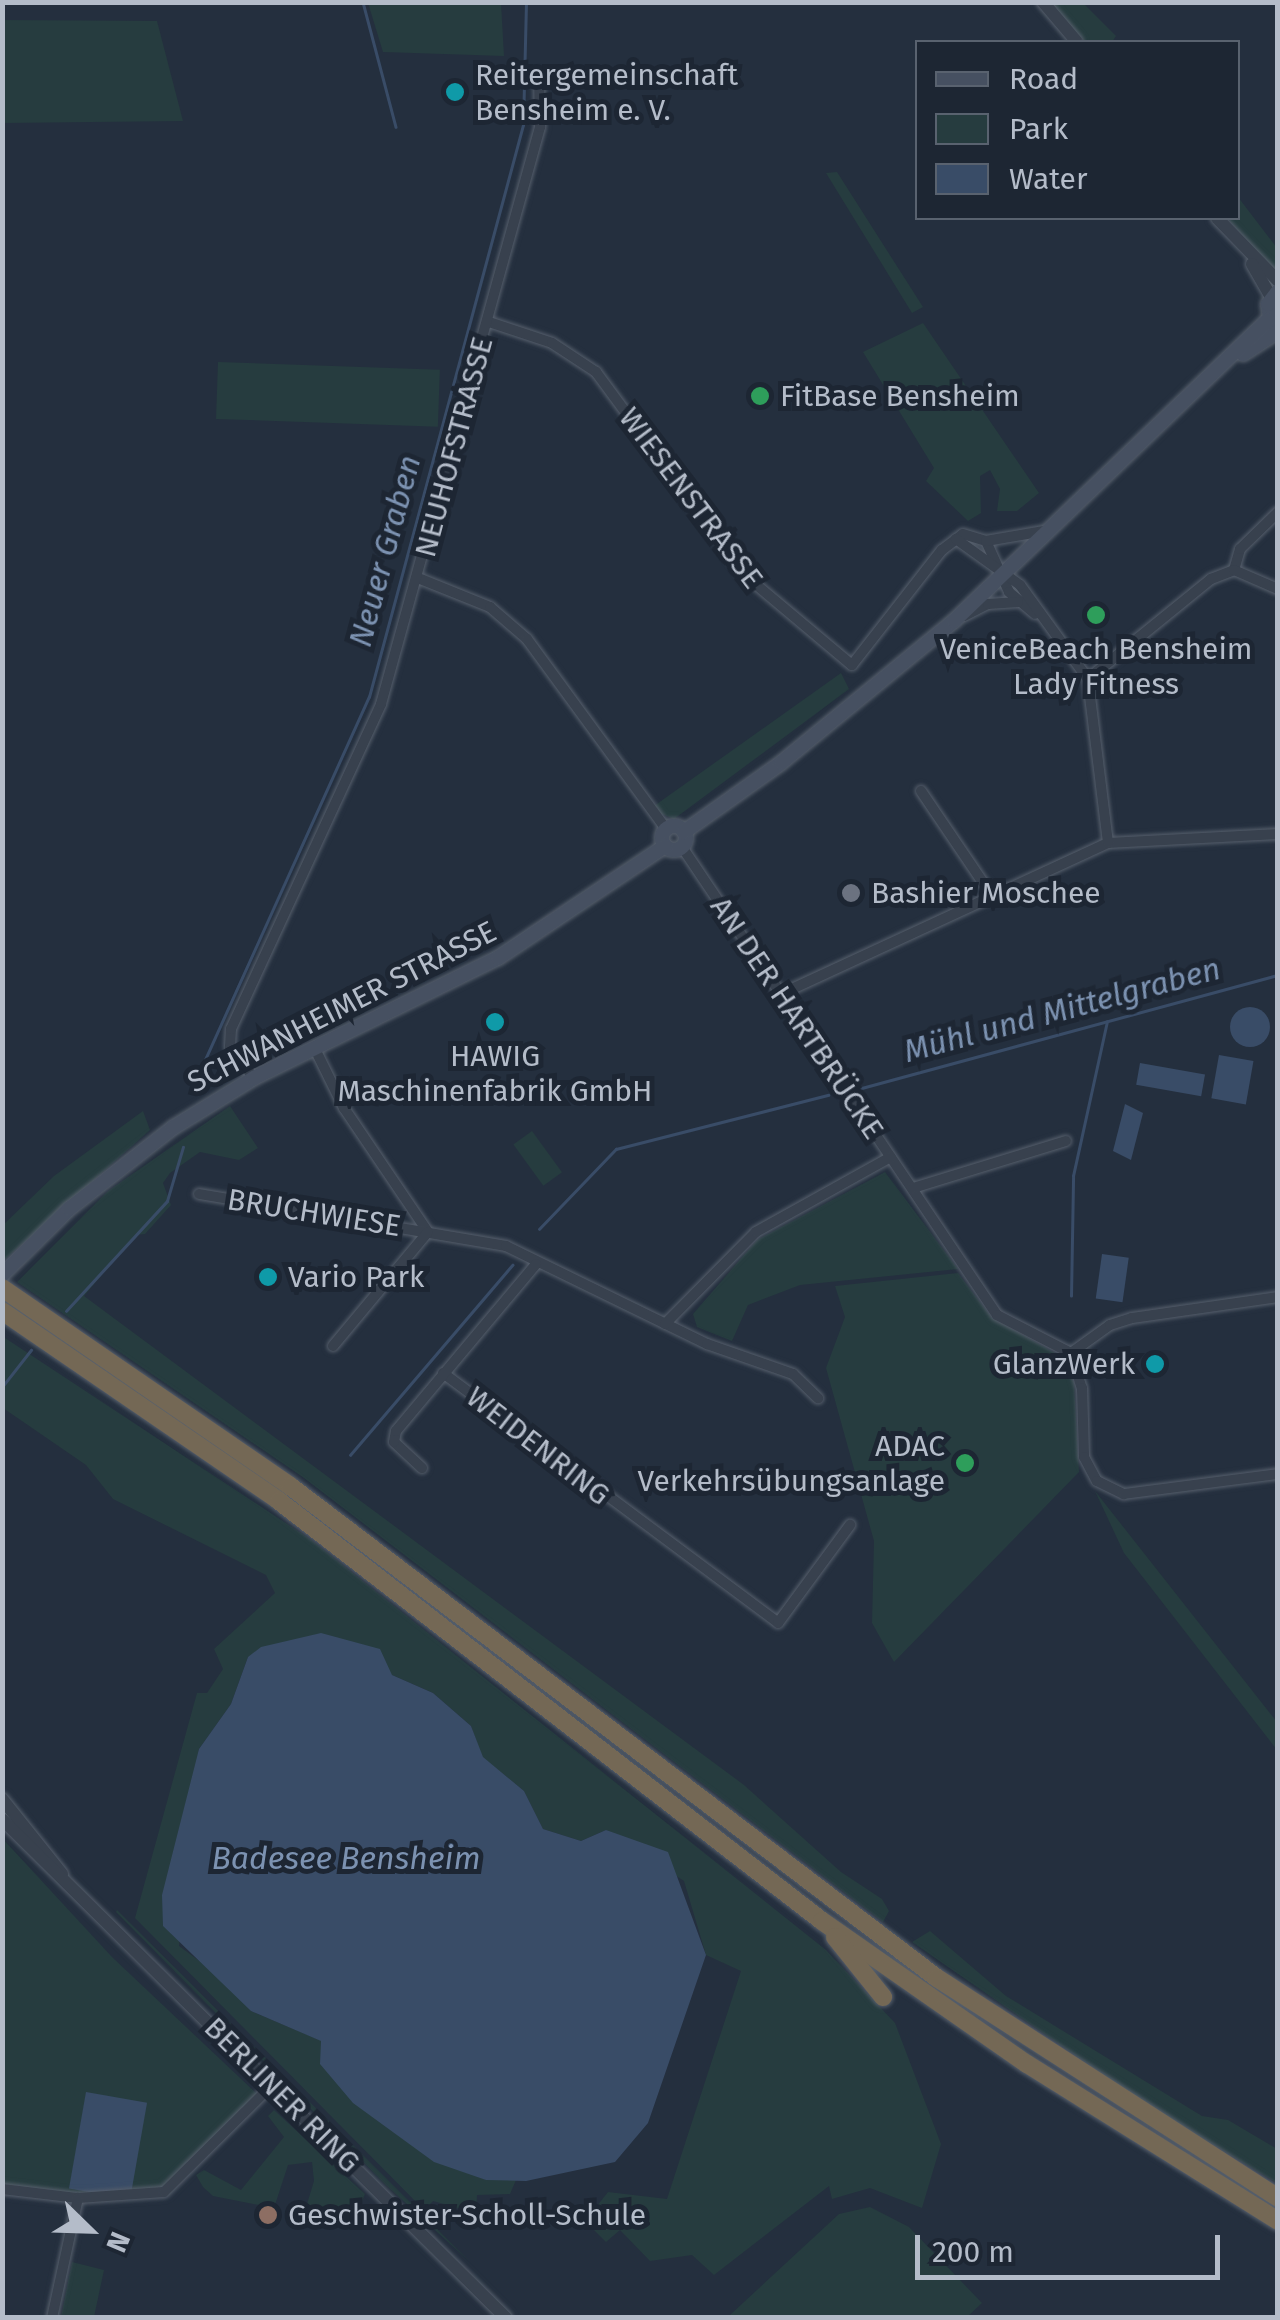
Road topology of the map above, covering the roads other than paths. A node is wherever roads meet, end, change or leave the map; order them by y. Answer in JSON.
{"nodes":[{"id":1,"x":1043,"y":2,"type":"edge"},
{"id":2,"x":1075,"y":40,"type":"edge"},
{"id":3,"x":539,"y":76,"type":"dead end"},
{"id":4,"x":1220,"y":220,"type":"edge"},
{"id":5,"x":1246,"y":253,"type":"junction"},
{"id":6,"x":1278,"y":282,"type":"edge"},
{"id":7,"x":1274,"y":294,"type":"edge"},
{"id":8,"x":489,"y":322,"type":"junction"},
{"id":9,"x":1273,"y":326,"type":"edge"},
{"id":10,"x":1278,"y":512,"type":"edge"},
{"id":11,"x":1045,"y":531,"type":"junction"},
{"id":12,"x":954,"y":539,"type":"junction"},
{"id":13,"x":986,"y":541,"type":"junction"},
{"id":14,"x":1234,"y":570,"type":"junction"},
{"id":15,"x":1002,"y":573,"type":"junction"},
{"id":16,"x":418,"y":578,"type":"junction"},
{"id":17,"x":1278,"y":589,"type":"edge"},
{"id":18,"x":1018,"y":602,"type":"junction"},
{"id":19,"x":1035,"y":614,"type":"junction"},
{"id":20,"x":954,"y":621,"type":"junction"},
{"id":21,"x":1088,"y":679,"type":"junction"},
{"id":22,"x":920,"y":790,"type":"dead end"},
{"id":23,"x":1278,"y":834,"type":"edge"},
{"id":24,"x":666,"y":838,"type":"junction"},
{"id":25,"x":683,"y":839,"type":"junction"},
{"id":26,"x":1108,"y":842,"type":"junction"},
{"id":27,"x":994,"y":899,"type":"junction"},
{"id":28,"x":781,"y":994,"type":"junction"},
{"id":29,"x":315,"y":1048,"type":"junction"},
{"id":30,"x":254,"y":1078,"type":"junction"},
{"id":31,"x":1066,"y":1142,"type":"dead end"},
{"id":32,"x":891,"y":1157,"type":"junction"},
{"id":33,"x":913,"y":1188,"type":"junction"},
{"id":34,"x":199,"y":1194,"type":"dead end"},
{"id":35,"x":428,"y":1232,"type":"junction"},
{"id":36,"x":536,"y":1264,"type":"junction"},
{"id":37,"x":6,"y":1271,"type":"edge"},
{"id":38,"x":2,"y":1288,"type":"edge"},
{"id":39,"x":1278,"y":1297,"type":"edge"},
{"id":40,"x":2,"y":1311,"type":"edge"},
{"id":41,"x":665,"y":1324,"type":"junction"},
{"id":42,"x":333,"y":1346,"type":"dead end"},
{"id":43,"x":1071,"y":1353,"type":"junction"},
{"id":44,"x":443,"y":1372,"type":"junction"},
{"id":45,"x":818,"y":1398,"type":"dead end"},
{"id":46,"x":422,"y":1468,"type":"dead end"},
{"id":47,"x":1278,"y":1474,"type":"edge"},
{"id":48,"x":850,"y":1525,"type":"dead end"},
{"id":49,"x":2,"y":1798,"type":"edge"},
{"id":50,"x":2,"y":1819,"type":"edge"},
{"id":51,"x":62,"y":1874,"type":"junction"},
{"id":52,"x":822,"y":1921,"type":"junction"},
{"id":53,"x":884,"y":1996,"type":"dead end"},
{"id":54,"x":272,"y":2085,"type":"junction"},
{"id":55,"x":2,"y":2189,"type":"edge"},
{"id":56,"x":78,"y":2198,"type":"junction"},
{"id":57,"x":1278,"y":2198,"type":"edge"},
{"id":58,"x":1278,"y":2221,"type":"edge"},
{"id":59,"x":507,"y":2316,"type":"edge"},
{"id":60,"x":52,"y":2318,"type":"edge"}],
"edges":[{"from":1,"to":2,"type":"street"},
{"from":3,"to":8,"type":"street","name":"NEUHOFSTRASSE"},
{"from":4,"to":5,"type":"street"},
{"from":5,"to":6,"type":"street"},
{"from":5,"to":7,"type":"street"},
{"from":7,"to":9,"type":"main road"},
{"from":8,"to":12,"type":"street","name":"WIESENSTRASSE"},
{"from":8,"to":16,"type":"street","name":"NEUHOFSTRASSE"},
{"from":9,"to":11,"type":"main road"},
{"from":10,"to":14,"type":"street"},
{"from":11,"to":13,"type":"street"},
{"from":11,"to":15,"type":"main road"},
{"from":12,"to":13,"type":"street"},
{"from":12,"to":15,"type":"street"},
{"from":13,"to":15,"type":"street"},
{"from":14,"to":17,"type":"street"},
{"from":14,"to":21,"type":"street"},
{"from":15,"to":18,"type":"street"},
{"from":15,"to":19,"type":"street"},
{"from":15,"to":20,"type":"main road"},
{"from":16,"to":24,"type":"street"},
{"from":16,"to":30,"type":"street","name":"NEUHOFSTRASSE"},
{"from":18,"to":19,"type":"street"},
{"from":18,"to":20,"type":"street"},
{"from":19,"to":21,"type":"street"},
{"from":20,"to":25,"type":"main road"},
{"from":21,"to":26,"type":"street"},
{"from":22,"to":27,"type":"street"},
{"from":23,"to":26,"type":"street"},
{"from":24,"to":25,"type":"main road"},
{"from":24,"to":29,"type":"main road","name":"SCHWANHEIMER STRASSE"},
{"from":25,"to":28,"type":"street","name":"AN DER HARTBRÜCKE"},
{"from":26,"to":27,"type":"street"},
{"from":27,"to":28,"type":"street"},
{"from":28,"to":32,"type":"street","name":"AN DER HARTBRÜCKE"},
{"from":29,"to":30,"type":"main road","name":"SCHWANHEIMER STRASSE"},
{"from":29,"to":35,"type":"street"},
{"from":30,"to":37,"type":"main road","name":"SCHWANHEIMER STRASSE"},
{"from":31,"to":33,"type":"street"},
{"from":32,"to":33,"type":"street","name":"AN DER HARTBRÜCKE"},
{"from":32,"to":41,"type":"street"},
{"from":33,"to":43,"type":"street","name":"AN DER HARTBRÜCKE"},
{"from":34,"to":35,"type":"street","name":"BRUCHWIESE"},
{"from":35,"to":36,"type":"street","name":"BRUCHWIESE"},
{"from":35,"to":42,"type":"street"},
{"from":36,"to":41,"type":"street"},
{"from":36,"to":44,"type":"street","name":"WEIDENRING"},
{"from":38,"to":57,"type":"highway"},
{"from":39,"to":43,"type":"street"},
{"from":40,"to":52,"type":"highway"},
{"from":41,"to":45,"type":"street"},
{"from":43,"to":47,"type":"street"},
{"from":44,"to":46,"type":"street","name":"WEIDENRING"},
{"from":44,"to":48,"type":"street","name":"WEIDENRING"},
{"from":49,"to":51,"type":"street","name":"BERLINER RING"},
{"from":50,"to":51,"type":"street","name":"BERLINER RING"},
{"from":51,"to":54,"type":"street","name":"BERLINER RING"},
{"from":52,"to":53,"type":"highway"},
{"from":52,"to":58,"type":"highway"},
{"from":54,"to":56,"type":"street"},
{"from":54,"to":59,"type":"street","name":"BERLINER RING"},
{"from":55,"to":56,"type":"street"},
{"from":56,"to":60,"type":"street"}]}
